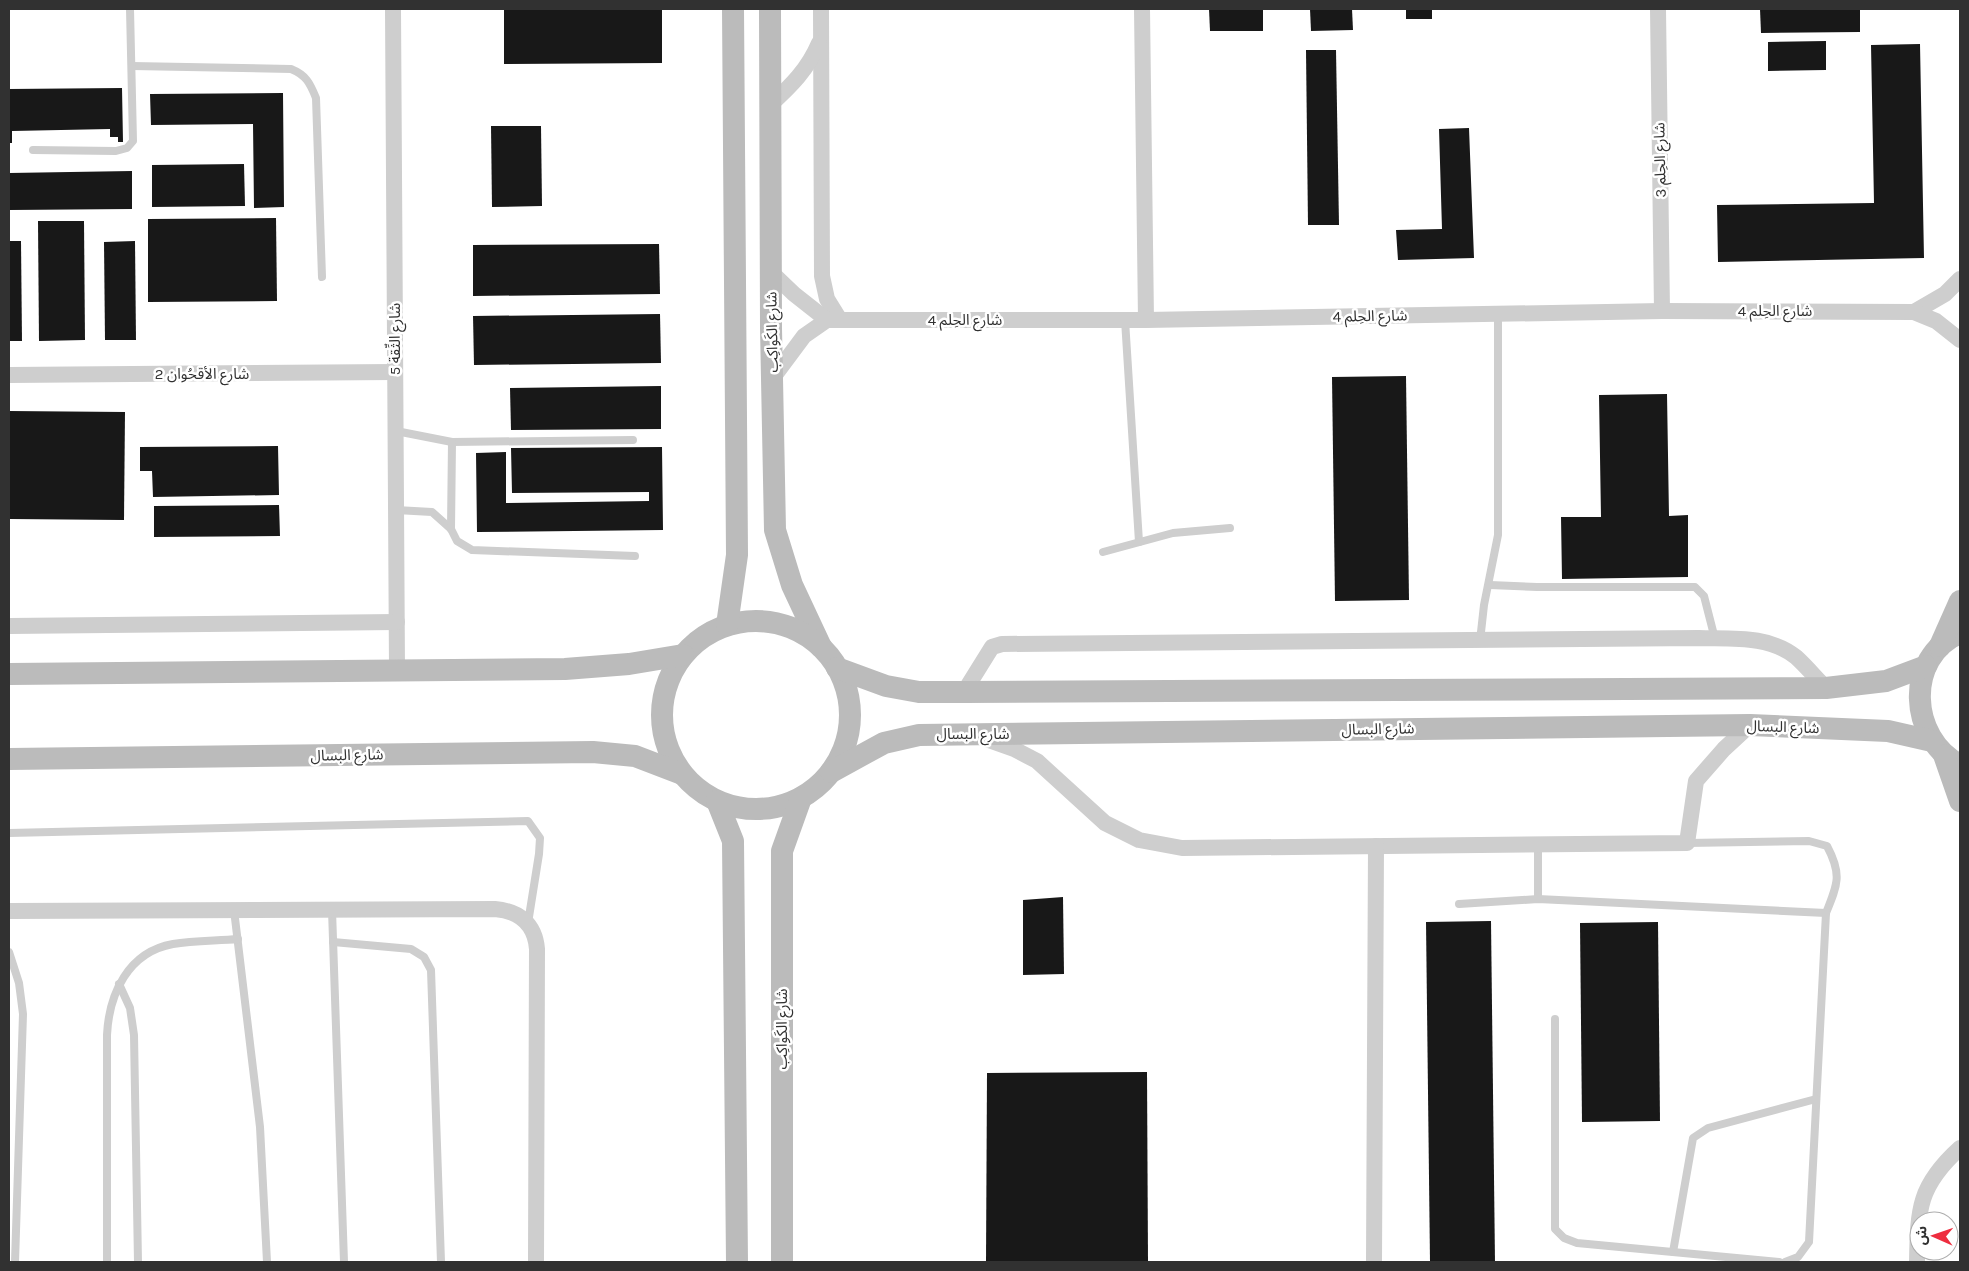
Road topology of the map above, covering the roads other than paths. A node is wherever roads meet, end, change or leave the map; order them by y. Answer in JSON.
{"nodes":[{"id":1,"x":130,"y":9,"type":"edge"},
{"id":2,"x":393,"y":9,"type":"edge"},
{"id":3,"x":733,"y":9,"type":"edge"},
{"id":4,"x":770,"y":9,"type":"edge"},
{"id":5,"x":821,"y":9,"type":"edge"},
{"id":6,"x":1142,"y":9,"type":"edge"},
{"id":7,"x":1658,"y":9,"type":"edge"},
{"id":8,"x":821,"y":39,"type":"junction"},
{"id":9,"x":132,"y":66,"type":"junction"},
{"id":10,"x":770,"y":105,"type":"junction"},
{"id":11,"x":33,"y":150,"type":"dead end"},
{"id":12,"x":771,"y":272,"type":"junction"},
{"id":13,"x":322,"y":277,"type":"dead end"},
{"id":14,"x":1960,"y":280,"type":"edge"},
{"id":15,"x":1662,"y":311,"type":"junction"},
{"id":16,"x":1914,"y":312,"type":"junction"},
{"id":17,"x":1498,"y":314,"type":"junction"},
{"id":18,"x":834,"y":320,"type":"junction"},
{"id":19,"x":1125,"y":320,"type":"junction"},
{"id":20,"x":1146,"y":320,"type":"junction"},
{"id":21,"x":1960,"y":340,"type":"edge"},
{"id":22,"x":395,"y":372,"type":"junction"},
{"id":23,"x":9,"y":375,"type":"edge"},
{"id":24,"x":772,"y":379,"type":"junction"},
{"id":25,"x":396,"y":431,"type":"junction"},
{"id":26,"x":633,"y":440,"type":"dead end"},
{"id":27,"x":452,"y":442,"type":"junction"},
{"id":28,"x":396,"y":510,"type":"junction"},
{"id":29,"x":1230,"y":528,"type":"dead end"},
{"id":30,"x":451,"y":529,"type":"junction"},
{"id":31,"x":1139,"y":542,"type":"junction"},
{"id":32,"x":1103,"y":552,"type":"dead end"},
{"id":33,"x":635,"y":556,"type":"dead end"},
{"id":34,"x":1490,"y":585,"type":"junction"},
{"id":35,"x":1960,"y":601,"type":"edge"},
{"id":36,"x":397,"y":622,"type":"junction"},
{"id":37,"x":726,"y":625,"type":"junction"},
{"id":38,"x":9,"y":626,"type":"edge"},
{"id":39,"x":1960,"y":633,"type":"edge"},
{"id":40,"x":1715,"y":639,"type":"junction"},
{"id":41,"x":1480,"y":641,"type":"junction"},
{"id":42,"x":821,"y":647,"type":"junction"},
{"id":43,"x":1939,"y":648,"type":"junction"},
{"id":44,"x":683,"y":655,"type":"junction"},
{"id":45,"x":1926,"y":666,"type":"junction"},
{"id":46,"x":837,"y":668,"type":"junction"},
{"id":47,"x":397,"y":669,"type":"junction"},
{"id":48,"x":9,"y":674,"type":"edge"},
{"id":49,"x":1826,"y":688,"type":"junction"},
{"id":50,"x":964,"y":692,"type":"junction"},
{"id":51,"x":1750,"y":725,"type":"junction"},
{"id":52,"x":974,"y":734,"type":"junction"},
{"id":53,"x":1945,"y":754,"type":"edge"},
{"id":54,"x":9,"y":759,"type":"edge"},
{"id":55,"x":831,"y":772,"type":"junction"},
{"id":56,"x":682,"y":774,"type":"junction"},
{"id":57,"x":800,"y":798,"type":"junction"},
{"id":58,"x":717,"y":801,"type":"junction"},
{"id":59,"x":1960,"y":801,"type":"edge"},
{"id":60,"x":9,"y":833,"type":"edge"},
{"id":61,"x":1538,"y":843,"type":"junction"},
{"id":62,"x":1687,"y":843,"type":"junction"},
{"id":63,"x":1376,"y":846,"type":"junction"},
{"id":64,"x":1538,"y":898,"type":"junction"},
{"id":65,"x":1459,"y":904,"type":"dead end"},
{"id":66,"x":234,"y":910,"type":"junction"},
{"id":67,"x":332,"y":910,"type":"junction"},
{"id":68,"x":9,"y":911,"type":"edge"},
{"id":69,"x":1826,"y":913,"type":"junction"},
{"id":70,"x":528,"y":923,"type":"junction"},
{"id":71,"x":238,"y":939,"type":"junction"},
{"id":72,"x":333,"y":942,"type":"junction"},
{"id":73,"x":9,"y":952,"type":"edge"},
{"id":74,"x":119,"y":984,"type":"junction"},
{"id":75,"x":1555,"y":1019,"type":"dead end"},
{"id":76,"x":1816,"y":1099,"type":"junction"},
{"id":77,"x":1960,"y":1148,"type":"edge"},
{"id":78,"x":1673,"y":1252,"type":"junction"},
{"id":79,"x":15,"y":1262,"type":"edge"},
{"id":80,"x":107,"y":1262,"type":"edge"},
{"id":81,"x":138,"y":1262,"type":"edge"},
{"id":82,"x":267,"y":1262,"type":"edge"},
{"id":83,"x":344,"y":1262,"type":"edge"},
{"id":84,"x":441,"y":1262,"type":"edge"},
{"id":85,"x":536,"y":1262,"type":"edge"},
{"id":86,"x":737,"y":1262,"type":"edge"},
{"id":87,"x":782,"y":1262,"type":"edge"},
{"id":88,"x":1374,"y":1262,"type":"edge"},
{"id":89,"x":1779,"y":1262,"type":"edge"},
{"id":90,"x":1785,"y":1262,"type":"edge"},
{"id":91,"x":1917,"y":1262,"type":"edge"}],
"edges":[{"from":1,"to":9,"type":"lane"},
{"from":2,"to":22,"type":"street","name":"شارع الثِّقة 5"},
{"from":3,"to":37,"type":"street"},
{"from":4,"to":10,"type":"street","name":"شارع الكَواكِب"},
{"from":5,"to":8,"type":"street"},
{"from":6,"to":20,"type":"street"},
{"from":7,"to":15,"type":"street","name":"شارع الحِلم 3"},
{"from":8,"to":10,"type":"street"},
{"from":8,"to":18,"type":"street"},
{"from":9,"to":11,"type":"lane"},
{"from":9,"to":13,"type":"lane"},
{"from":10,"to":12,"type":"street","name":"شارع الكَواكِب"},
{"from":12,"to":18,"type":"street"},
{"from":12,"to":24,"type":"street","name":"شارع الكَواكِب"},
{"from":14,"to":16,"type":"street"},
{"from":15,"to":16,"type":"street","name":"شارع الحِلم 4"},
{"from":15,"to":17,"type":"street","name":"شارع الحِلم 4"},
{"from":16,"to":21,"type":"street","name":"شارع الحِلم 4"},
{"from":17,"to":20,"type":"street","name":"شارع الحِلم 4"},
{"from":17,"to":34,"type":"lane"},
{"from":18,"to":19,"type":"street","name":"شارع الحِلم 4"},
{"from":18,"to":24,"type":"street"},
{"from":19,"to":20,"type":"street","name":"شارع الحِلم 4"},
{"from":19,"to":31,"type":"lane"},
{"from":22,"to":23,"type":"street","name":"شارع الأقحُوان 2"},
{"from":22,"to":25,"type":"street","name":"شارع الثِّقة 5"},
{"from":24,"to":42,"type":"street","name":"شارع الكَواكِب"},
{"from":25,"to":27,"type":"lane"},
{"from":25,"to":28,"type":"street","name":"شارع الثِّقة 5"},
{"from":26,"to":27,"type":"lane"},
{"from":27,"to":30,"type":"lane"},
{"from":28,"to":30,"type":"lane"},
{"from":28,"to":36,"type":"street","name":"شارع الثِّقة 5"},
{"from":29,"to":31,"type":"lane"},
{"from":30,"to":33,"type":"lane"},
{"from":31,"to":32,"type":"lane"},
{"from":34,"to":40,"type":"lane"},
{"from":34,"to":41,"type":"lane"},
{"from":35,"to":43,"type":"street"},
{"from":36,"to":38,"type":"street"},
{"from":36,"to":47,"type":"street","name":"شارع الثِّقة 5"},
{"from":37,"to":42,"type":"street"},
{"from":37,"to":44,"type":"street"},
{"from":39,"to":43,"type":"street"},
{"from":40,"to":41,"type":"street"},
{"from":40,"to":49,"type":"street"},
{"from":41,"to":50,"type":"street"},
{"from":42,"to":46,"type":"street"},
{"from":43,"to":45,"type":"street"},
{"from":44,"to":47,"type":"street"},
{"from":44,"to":56,"type":"street"},
{"from":45,"to":49,"type":"street"},
{"from":45,"to":53,"type":"street"},
{"from":46,"to":50,"type":"street"},
{"from":46,"to":55,"type":"street"},
{"from":47,"to":48,"type":"street"},
{"from":49,"to":50,"type":"street"},
{"from":51,"to":52,"type":"street","name":"شارع البسال"},
{"from":51,"to":53,"type":"street","name":"شارع البسال"},
{"from":51,"to":62,"type":"street"},
{"from":52,"to":55,"type":"street","name":"شارع البسال"},
{"from":52,"to":63,"type":"street"},
{"from":53,"to":59,"type":"street"},
{"from":54,"to":56,"type":"street","name":"شارع البسال"},
{"from":55,"to":57,"type":"street"},
{"from":56,"to":58,"type":"street"},
{"from":57,"to":58,"type":"street"},
{"from":57,"to":87,"type":"street","name":"شارع الكَواكِب"},
{"from":58,"to":86,"type":"street"},
{"from":60,"to":70,"type":"lane"},
{"from":61,"to":62,"type":"street"},
{"from":61,"to":63,"type":"street"},
{"from":61,"to":64,"type":"lane"},
{"from":62,"to":69,"type":"lane"},
{"from":63,"to":88,"type":"street"},
{"from":64,"to":65,"type":"lane"},
{"from":64,"to":69,"type":"lane"},
{"from":66,"to":67,"type":"street"},
{"from":66,"to":68,"type":"street"},
{"from":66,"to":71,"type":"lane"},
{"from":67,"to":70,"type":"street"},
{"from":67,"to":72,"type":"lane"},
{"from":69,"to":76,"type":"lane"},
{"from":70,"to":85,"type":"street"},
{"from":71,"to":74,"type":"lane"},
{"from":71,"to":82,"type":"lane"},
{"from":72,"to":83,"type":"lane"},
{"from":72,"to":84,"type":"lane"},
{"from":73,"to":79,"type":"lane"},
{"from":74,"to":80,"type":"lane"},
{"from":74,"to":81,"type":"lane"},
{"from":75,"to":78,"type":"lane"},
{"from":76,"to":78,"type":"lane"},
{"from":76,"to":90,"type":"lane"},
{"from":77,"to":91,"type":"street"},
{"from":78,"to":89,"type":"lane"}]}
